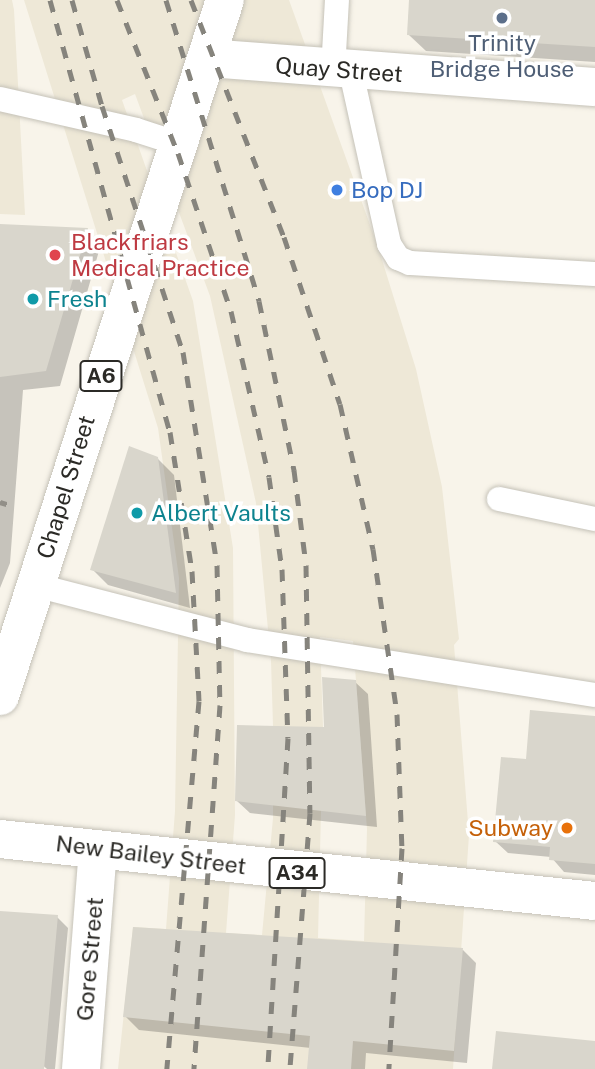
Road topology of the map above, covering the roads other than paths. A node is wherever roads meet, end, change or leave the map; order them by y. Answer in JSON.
{"nodes":[{"id":1,"x":225,"y":0,"type":"edge"},
{"id":2,"x":337,"y":0,"type":"edge"},
{"id":3,"x":208,"y":58,"type":"junction"},
{"id":4,"x":342,"y":71,"type":"junction"},
{"id":5,"x":595,"y":87,"type":"edge"},
{"id":6,"x":0,"y":99,"type":"edge"},
{"id":7,"x":179,"y":144,"type":"junction"},
{"id":8,"x":595,"y":274,"type":"edge"},
{"id":9,"x":499,"y":499,"type":"dead end"},
{"id":10,"x":595,"y":519,"type":"edge"},
{"id":11,"x":35,"y":585,"type":"junction"},
{"id":12,"x":595,"y":695,"type":"edge"},
{"id":13,"x":0,"y":696,"type":"edge"},
{"id":14,"x":0,"y":839,"type":"edge"},
{"id":15,"x":99,"y":850,"type":"junction"},
{"id":16,"x":595,"y":901,"type":"edge"},
{"id":17,"x":81,"y":1069,"type":"edge"}],
"edges":[{"from":1,"to":3,"type":"main road","name":"Chapel Street","number":"A6"},
{"from":2,"to":4,"type":"lane"},
{"from":3,"to":4,"type":"main road","name":"Quay Street"},
{"from":3,"to":7,"type":"main road","name":"Chapel Street","number":"A6"},
{"from":4,"to":5,"type":"main road","name":"Quay Street"},
{"from":4,"to":8,"type":"lane"},
{"from":6,"to":7,"type":"lane"},
{"from":7,"to":11,"type":"main road","name":"Chapel Street","number":"A6"},
{"from":9,"to":10,"type":"lane"},
{"from":11,"to":12,"type":"lane"},
{"from":11,"to":13,"type":"main road","name":"Chapel Street","number":"A6"},
{"from":14,"to":15,"type":"main road","name":"New Bailey Street","number":"A34"},
{"from":15,"to":16,"type":"main road","name":"New Bailey Street","number":"A34"},
{"from":15,"to":17,"type":"main road","name":"Gore Street"}]}
